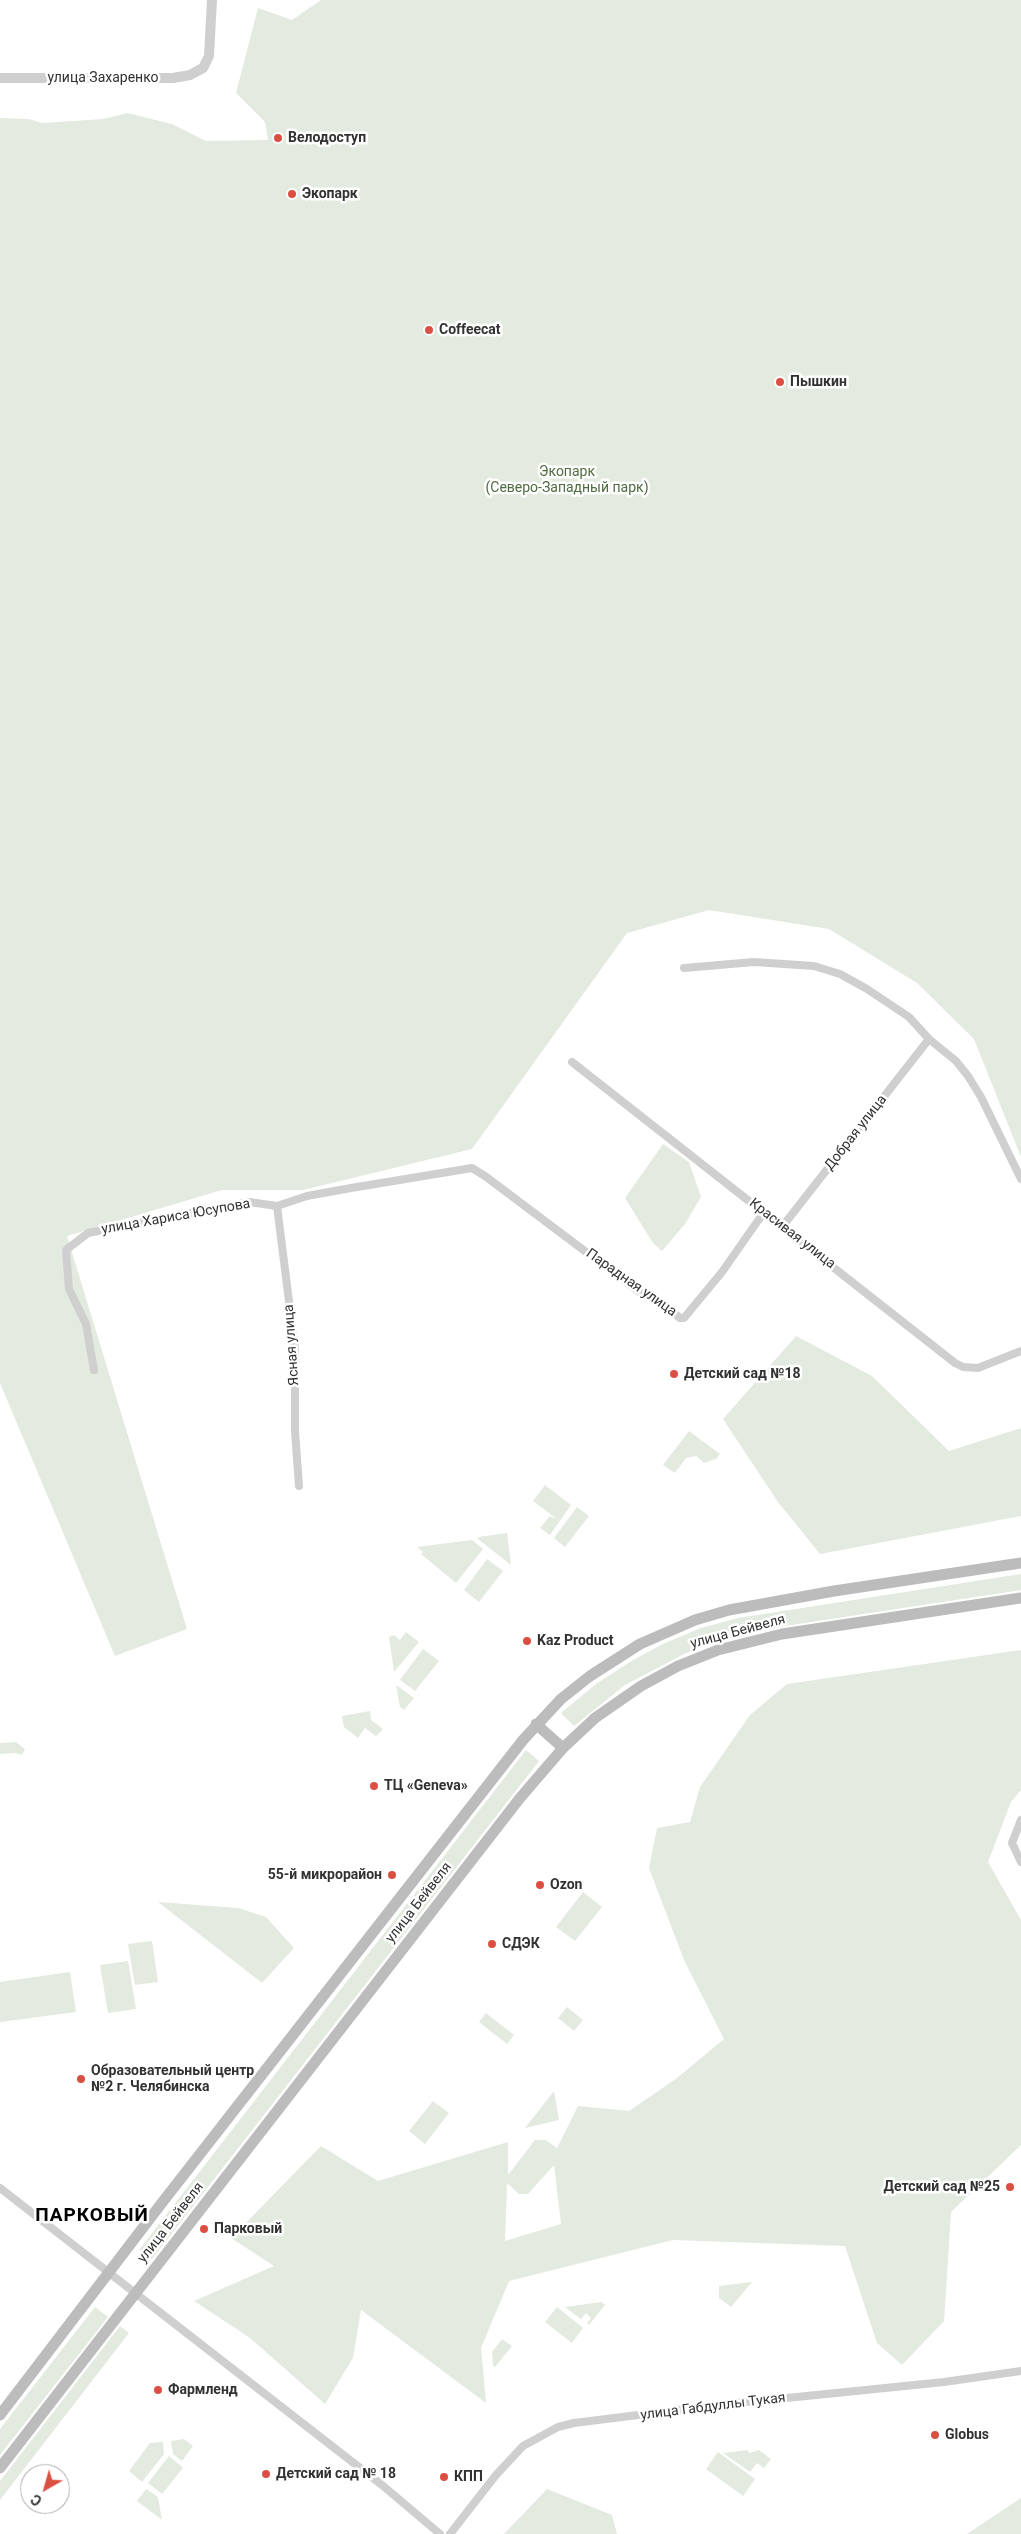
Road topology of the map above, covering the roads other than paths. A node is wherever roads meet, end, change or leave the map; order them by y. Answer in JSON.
{"nodes":[{"id":1,"x":212,"y":0,"type":"edge"},
{"id":2,"x":0,"y":78,"type":"edge"},
{"id":3,"x":684,"y":968,"type":"dead end"},
{"id":4,"x":928,"y":1040,"type":"junction"},
{"id":5,"x":572,"y":1062,"type":"dead end"},
{"id":6,"x":472,"y":1168,"type":"joint"},
{"id":7,"x":1021,"y":1178,"type":"edge"},
{"id":8,"x":277,"y":1206,"type":"junction"},
{"id":9,"x":764,"y":1212,"type":"junction"},
{"id":10,"x":782,"y":1227,"type":"junction"},
{"id":11,"x":1021,"y":1351,"type":"edge"},
{"id":12,"x":94,"y":1370,"type":"dead end"},
{"id":13,"x":299,"y":1486,"type":"dead end"},
{"id":14,"x":1021,"y":1563,"type":"edge"},
{"id":15,"x":1021,"y":1598,"type":"edge"},
{"id":16,"x":536,"y":1724,"type":"junction"},
{"id":17,"x":563,"y":1748,"type":"junction"},
{"id":18,"x":1021,"y":1820,"type":"edge"},
{"id":19,"x":1021,"y":1862,"type":"edge"},
{"id":20,"x":0,"y":2188,"type":"edge"},
{"id":21,"x":110,"y":2272,"type":"junction"},
{"id":22,"x":136,"y":2293,"type":"junction"},
{"id":23,"x":1021,"y":2371,"type":"edge"},
{"id":24,"x":0,"y":2415,"type":"edge"},
{"id":25,"x":0,"y":2468,"type":"edge"},
{"id":26,"x":440,"y":2534,"type":"edge"},
{"id":27,"x":450,"y":2534,"type":"edge"}],
"edges":[{"from":1,"to":2,"type":"street","name":"улица Захаренко"},
{"from":3,"to":4,"type":"street"},
{"from":4,"to":7,"type":"street"},
{"from":4,"to":10,"type":"street","name":"Добрая улица"},
{"from":5,"to":9,"type":"street","name":"Красивая улица"},
{"from":6,"to":8,"type":"street","name":"улица Хариса Юсупова"},
{"from":6,"to":9,"type":"street","name":"Парадная улица"},
{"from":8,"to":12,"type":"street","name":"улица Хариса Юсупова"},
{"from":8,"to":13,"type":"street","name":"Ясная улица"},
{"from":9,"to":10,"type":"street","name":"Красивая улица"},
{"from":10,"to":11,"type":"street","name":"Красивая улица"},
{"from":14,"to":16,"type":"main road","name":"улица Бейвеля"},
{"from":15,"to":17,"type":"main road","name":"улица Бейвеля"},
{"from":16,"to":17,"type":"main road"},
{"from":16,"to":21,"type":"main road","name":"улица Бейвеля"},
{"from":17,"to":22,"type":"main road","name":"улица Бейвеля"},
{"from":18,"to":19,"type":"street"},
{"from":20,"to":21,"type":"street"},
{"from":21,"to":22,"type":"street"},
{"from":21,"to":24,"type":"main road","name":"улица Бейвеля"},
{"from":22,"to":25,"type":"main road","name":"улица Бейвеля"},
{"from":22,"to":26,"type":"street"},
{"from":23,"to":27,"type":"street","name":"улица Габдуллы Тукая"}]}
